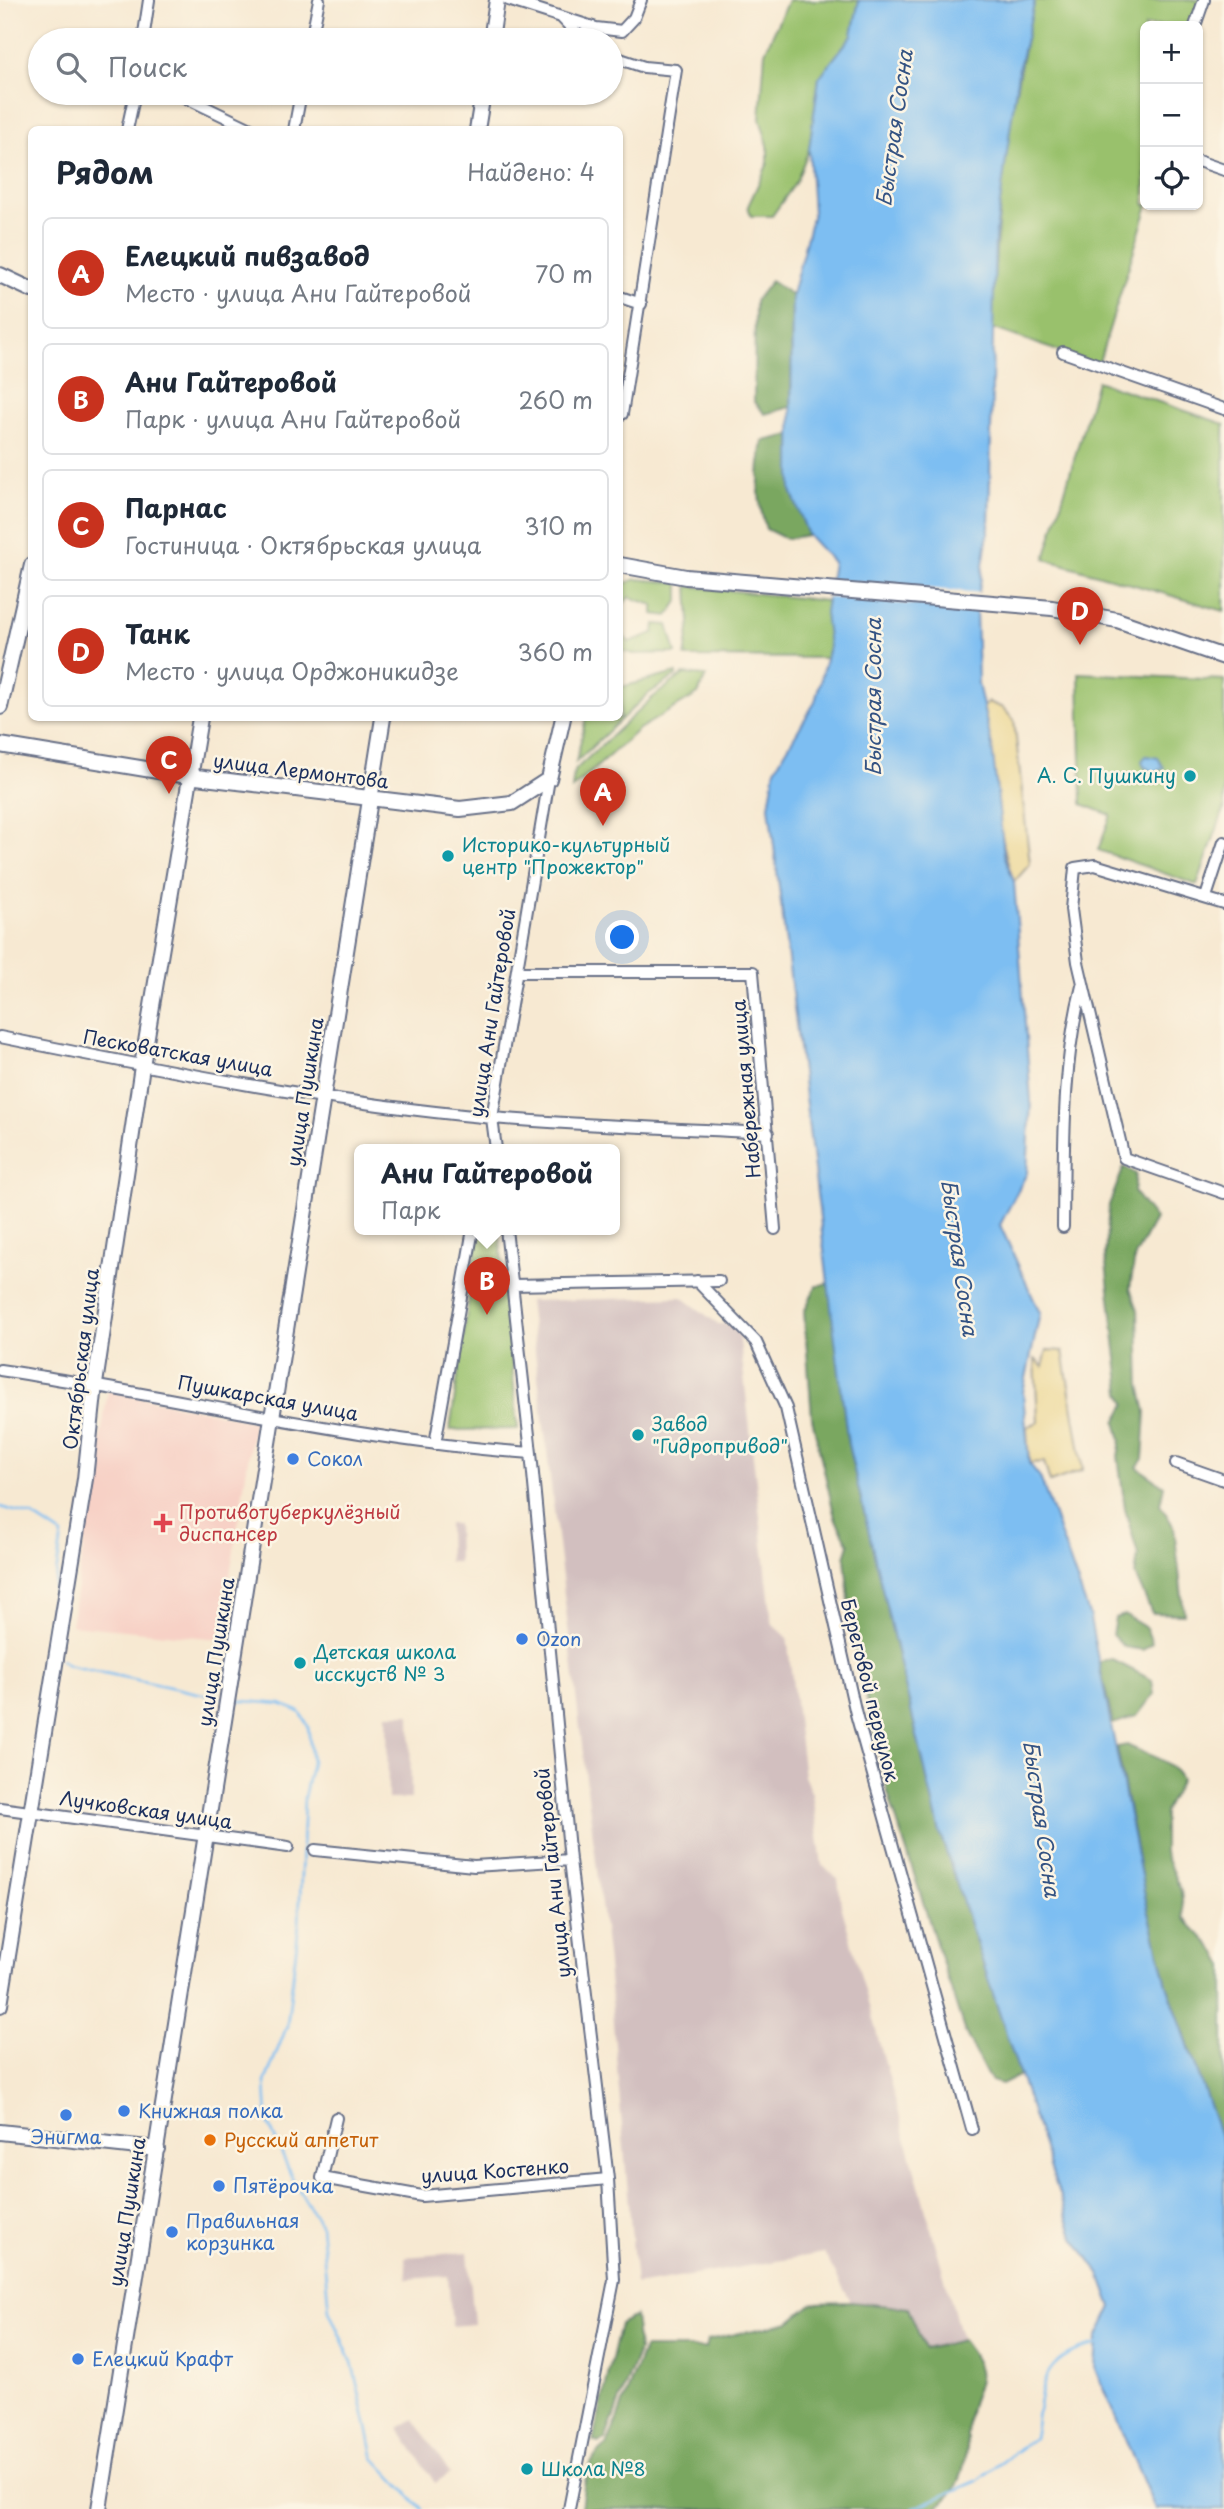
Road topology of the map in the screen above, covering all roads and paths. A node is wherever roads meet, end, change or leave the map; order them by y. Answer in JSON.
{"nodes":[{"id":1,"x":149,"y":0,"type":"edge"},
{"id":2,"x":319,"y":0,"type":"edge"},
{"id":3,"x":497,"y":0,"type":"edge"},
{"id":4,"x":508,"y":0,"type":"edge"},
{"id":5,"x":641,"y":0,"type":"edge"},
{"id":6,"x":1204,"y":0,"type":"edge"},
{"id":7,"x":561,"y":17,"type":"junction"},
{"id":8,"x":1197,"y":21,"type":"edge"},
{"id":9,"x":145,"y":28,"type":"edge"},
{"id":10,"x":314,"y":28,"type":"edge"},
{"id":11,"x":493,"y":28,"type":"edge"},
{"id":12,"x":572,"y":28,"type":"edge"},
{"id":13,"x":596,"y":28,"type":"edge"},
{"id":14,"x":623,"y":30,"type":"edge"},
{"id":15,"x":623,"y":60,"type":"edge"},
{"id":16,"x":132,"y":105,"type":"edge"},
{"id":17,"x":201,"y":105,"type":"edge"},
{"id":18,"x":299,"y":105,"type":"edge"},
{"id":19,"x":480,"y":105,"type":"edge"},
{"id":20,"x":128,"y":126,"type":"edge"},
{"id":21,"x":245,"y":126,"type":"edge"},
{"id":22,"x":295,"y":126,"type":"edge"},
{"id":23,"x":478,"y":126,"type":"edge"},
{"id":24,"x":1203,"y":163,"type":"edge"},
{"id":25,"x":1224,"y":170,"type":"edge"},
{"id":26,"x":0,"y":275,"type":"edge"},
{"id":27,"x":28,"y":288,"type":"edge"},
{"id":28,"x":623,"y":298,"type":"edge"},
{"id":29,"x":641,"y":304,"type":"junction"},
{"id":30,"x":1063,"y":352,"type":"dead end"},
{"id":31,"x":623,"y":408,"type":"edge"},
{"id":32,"x":1224,"y":409,"type":"edge"},
{"id":33,"x":623,"y":565,"type":"edge"},
{"id":34,"x":28,"y":583,"type":"edge"},
{"id":35,"x":1224,"y":657,"type":"edge"},
{"id":36,"x":0,"y":707,"type":"edge"},
{"id":37,"x":199,"y":721,"type":"edge"},
{"id":38,"x":383,"y":721,"type":"edge"},
{"id":39,"x":562,"y":721,"type":"edge"},
{"id":40,"x":0,"y":745,"type":"edge"},
{"id":41,"x":188,"y":776,"type":"junction"},
{"id":42,"x":549,"y":779,"type":"junction"},
{"id":43,"x":370,"y":800,"type":"junction"},
{"id":44,"x":1224,"y":842,"type":"edge"},
{"id":45,"x":1206,"y":897,"type":"junction"},
{"id":46,"x":1224,"y":904,"type":"edge"},
{"id":47,"x":517,"y":972,"type":"junction"},
{"id":48,"x":1083,"y":983,"type":"junction"},
{"id":49,"x":0,"y":1037,"type":"edge"},
{"id":50,"x":142,"y":1066,"type":"junction"},
{"id":51,"x":323,"y":1096,"type":"junction"},
{"id":52,"x":492,"y":1118,"type":"junction"},
{"id":53,"x":768,"y":1133,"type":"junction"},
{"id":54,"x":488,"y":1144,"type":"edge"},
{"id":55,"x":495,"y":1144,"type":"edge"},
{"id":56,"x":1224,"y":1193,"type":"edge"},
{"id":57,"x":1063,"y":1227,"type":"dead end"},
{"id":58,"x":775,"y":1229,"type":"dead end"},
{"id":59,"x":471,"y":1235,"type":"edge"},
{"id":60,"x":507,"y":1235,"type":"edge"},
{"id":61,"x":697,"y":1281,"type":"junction"},
{"id":62,"x":719,"y":1281,"type":"dead end"},
{"id":63,"x":513,"y":1285,"type":"junction"},
{"id":64,"x":0,"y":1370,"type":"edge"},
{"id":65,"x":95,"y":1384,"type":"junction"},
{"id":66,"x":272,"y":1419,"type":"junction"},
{"id":67,"x":435,"y":1444,"type":"junction"},
{"id":68,"x":531,"y":1453,"type":"junction"},
{"id":69,"x":1176,"y":1463,"type":"dead end"},
{"id":70,"x":1224,"y":1480,"type":"edge"},
{"id":71,"x":0,"y":1808,"type":"edge"},
{"id":72,"x":31,"y":1811,"type":"junction"},
{"id":73,"x":206,"y":1838,"type":"junction"},
{"id":74,"x":288,"y":1847,"type":"dead end"},
{"id":75,"x":315,"y":1850,"type":"dead end"},
{"id":76,"x":569,"y":1860,"type":"junction"},
{"id":77,"x":0,"y":2005,"type":"edge"},
{"id":78,"x":335,"y":2118,"type":"dead end"},
{"id":79,"x":972,"y":2129,"type":"dead end"},
{"id":80,"x":0,"y":2132,"type":"edge"},
{"id":81,"x":157,"y":2149,"type":"junction"},
{"id":82,"x":608,"y":2179,"type":"junction"},
{"id":83,"x":99,"y":2509,"type":"edge"},
{"id":84,"x":569,"y":2509,"type":"edge"}],
"edges":[{"from":1,"to":9,"type":"street"},
{"from":2,"to":10,"type":"street"},
{"from":3,"to":11,"type":"street"},
{"from":4,"to":7,"type":"street"},
{"from":5,"to":14,"type":"street"},
{"from":6,"to":8,"type":"street"},
{"from":7,"to":12,"type":"street"},
{"from":7,"to":13,"type":"street"},
{"from":15,"to":29,"type":"street"},
{"from":16,"to":20,"type":"street"},
{"from":17,"to":21,"type":"street"},
{"from":18,"to":22,"type":"street"},
{"from":19,"to":23,"type":"street"},
{"from":24,"to":25,"type":"street"},
{"from":26,"to":27,"type":"street"},
{"from":28,"to":29,"type":"street"},
{"from":29,"to":31,"type":"street"},
{"from":30,"to":32,"type":"street"},
{"from":33,"to":35,"type":"street"},
{"from":34,"to":36,"type":"street"},
{"from":37,"to":41,"type":"street","name":"Октябрьская улица"},
{"from":38,"to":43,"type":"street","name":"улица Пушкина"},
{"from":39,"to":42,"type":"street","name":"улица Ани Гайтеровой"},
{"from":40,"to":41,"type":"street","name":"улица Лермонтова"},
{"from":41,"to":43,"type":"street","name":"улица Лермонтова"},
{"from":41,"to":50,"type":"street","name":"Октябрьская улица"},
{"from":42,"to":43,"type":"street","name":"улица Лермонтова"},
{"from":42,"to":47,"type":"street","name":"улица Ани Гайтеровой"},
{"from":43,"to":51,"type":"street","name":"улица Пушкина"},
{"from":44,"to":45,"type":"street"},
{"from":45,"to":46,"type":"street"},
{"from":45,"to":48,"type":"street"},
{"from":47,"to":52,"type":"street","name":"улица Ани Гайтеровой"},
{"from":47,"to":53,"type":"street","name":"Набережная улица"},
{"from":48,"to":56,"type":"street"},
{"from":48,"to":57,"type":"street"},
{"from":49,"to":50,"type":"street","name":"Песковатская улица"},
{"from":50,"to":51,"type":"street","name":"Песковатская улица"},
{"from":50,"to":65,"type":"street","name":"Октябрьская улица"},
{"from":51,"to":52,"type":"street","name":"Песковатская улица"},
{"from":51,"to":66,"type":"street","name":"улица Пушкина"},
{"from":52,"to":53,"type":"street","name":"Песковатская улица"},
{"from":52,"to":54,"type":"street"},
{"from":52,"to":55,"type":"street","name":"улица Ани Гайтеровой"},
{"from":53,"to":58,"type":"street","name":"Набережная улица"},
{"from":59,"to":67,"type":"street"},
{"from":60,"to":63,"type":"street","name":"улица Ани Гайтеровой"},
{"from":61,"to":62,"type":"street"},
{"from":61,"to":63,"type":"street"},
{"from":61,"to":79,"type":"street","name":"Береговой переулок"},
{"from":63,"to":68,"type":"street","name":"улица Ани Гайтеровой"},
{"from":64,"to":65,"type":"street","name":"Пушкарская улица"},
{"from":65,"to":66,"type":"street","name":"Пушкарская улица"},
{"from":65,"to":72,"type":"street","name":"Октябрьская улица"},
{"from":66,"to":67,"type":"street","name":"Пушкарская улица"},
{"from":66,"to":73,"type":"street","name":"улица Пушкина"},
{"from":67,"to":68,"type":"street","name":"Пушкарская улица"},
{"from":68,"to":76,"type":"street","name":"улица Ани Гайтеровой"},
{"from":69,"to":70,"type":"street"},
{"from":71,"to":72,"type":"street","name":"Лучковская улица"},
{"from":72,"to":73,"type":"street","name":"Лучковская улица"},
{"from":72,"to":77,"type":"street","name":"Октябрьская улица"},
{"from":73,"to":74,"type":"street","name":"Лучковская улица"},
{"from":73,"to":81,"type":"street","name":"улица Пушкина"},
{"from":75,"to":76,"type":"street"},
{"from":76,"to":82,"type":"street","name":"улица Ани Гайтеровой"},
{"from":78,"to":82,"type":"street","name":"улица Костенко"},
{"from":80,"to":81,"type":"street"},
{"from":81,"to":83,"type":"street","name":"улица Пушкина"},
{"from":82,"to":84,"type":"street","name":"улица Ани Гайтеровой"}]}
